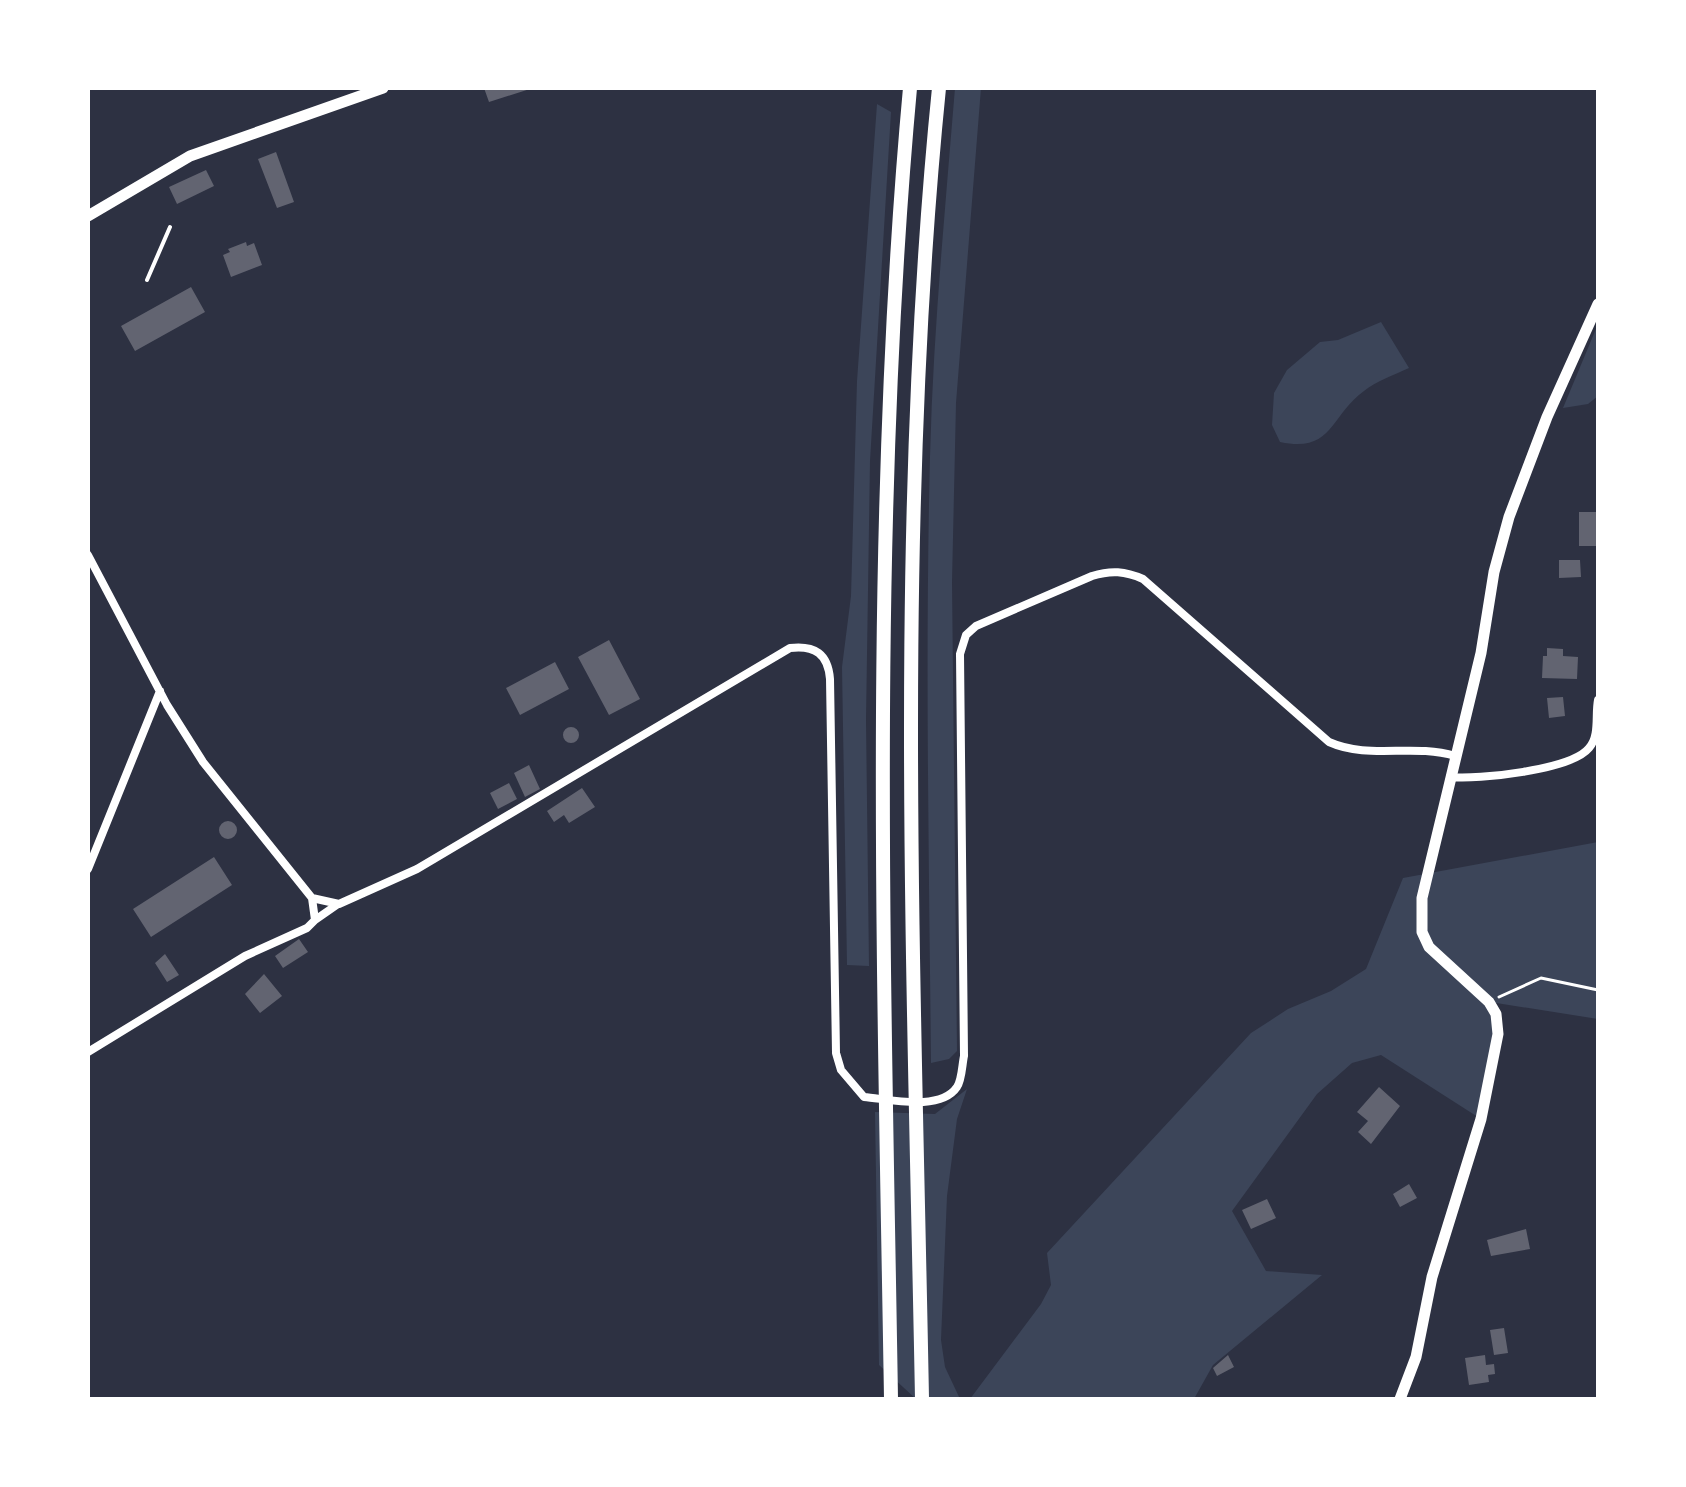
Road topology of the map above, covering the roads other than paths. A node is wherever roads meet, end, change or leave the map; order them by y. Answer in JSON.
{"nodes":[{"id":1,"x":383,"y":88,"type":"edge"},
{"id":2,"x":910,"y":88,"type":"edge"},
{"id":3,"x":939,"y":88,"type":"edge"},
{"id":4,"x":88,"y":216,"type":"edge"},
{"id":5,"x":170,"y":227,"type":"dead end"},
{"id":6,"x":147,"y":280,"type":"dead end"},
{"id":7,"x":1598,"y":304,"type":"edge"},
{"id":8,"x":88,"y":555,"type":"edge"},
{"id":9,"x":160,"y":691,"type":"junction"},
{"id":10,"x":1598,"y":700,"type":"edge"},
{"id":11,"x":1455,"y":756,"type":"junction"},
{"id":12,"x":1450,"y":777,"type":"junction"},
{"id":13,"x":88,"y":869,"type":"edge"},
{"id":14,"x":312,"y":898,"type":"junction"},
{"id":15,"x":339,"y":904,"type":"junction"},
{"id":16,"x":315,"y":920,"type":"junction"},
{"id":17,"x":88,"y":1052,"type":"edge"},
{"id":18,"x":891,"y":1399,"type":"edge"},
{"id":19,"x":922,"y":1399,"type":"edge"},
{"id":20,"x":1400,"y":1399,"type":"edge"}],
"edges":[{"from":1,"to":4,"type":"main road"},
{"from":2,"to":18,"type":"highway"},
{"from":3,"to":19,"type":"highway"},
{"from":5,"to":6,"type":"lane"},
{"from":7,"to":11,"type":"main road"},
{"from":8,"to":9,"type":"street"},
{"from":9,"to":13,"type":"street"},
{"from":9,"to":14,"type":"street"},
{"from":10,"to":12,"type":"street"},
{"from":11,"to":12,"type":"main road"},
{"from":11,"to":15,"type":"street"},
{"from":12,"to":20,"type":"main road"},
{"from":14,"to":15,"type":"street"},
{"from":14,"to":16,"type":"street"},
{"from":15,"to":16,"type":"street"},
{"from":16,"to":17,"type":"street"}]}
